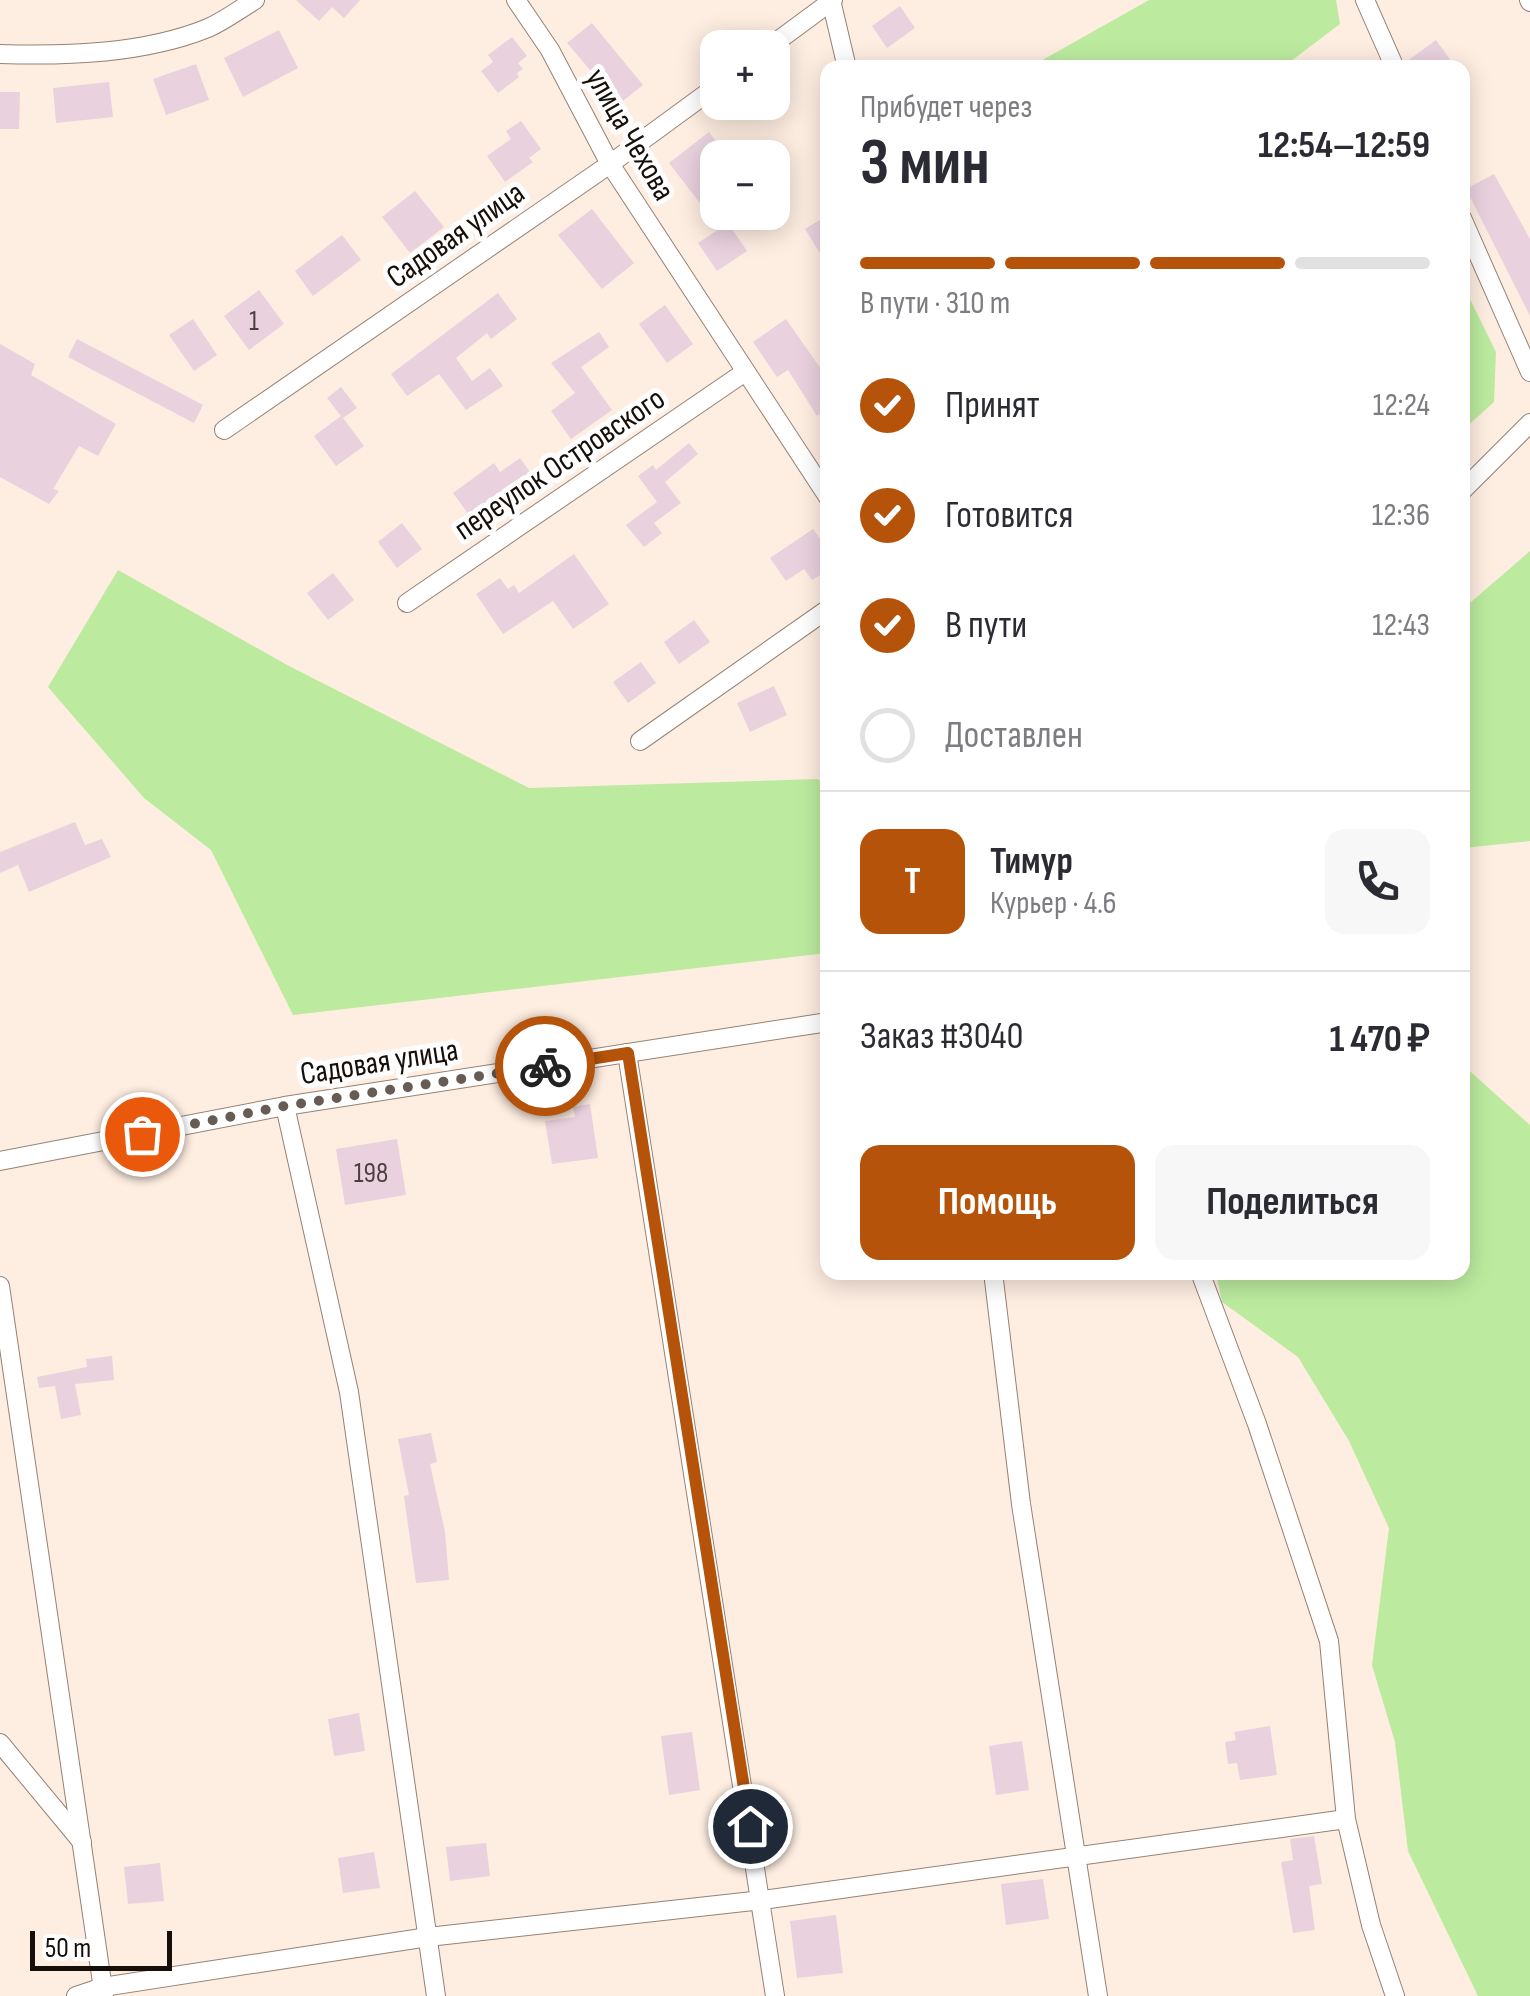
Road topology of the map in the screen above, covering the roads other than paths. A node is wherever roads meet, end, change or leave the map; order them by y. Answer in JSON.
{"nodes":[{"id":1,"x":255,"y":0,"type":"edge"},
{"id":2,"x":516,"y":0,"type":"edge"},
{"id":3,"x":832,"y":0,"type":"edge"},
{"id":4,"x":1365,"y":0,"type":"edge"},
{"id":5,"x":790,"y":32,"type":"edge"},
{"id":6,"x":0,"y":54,"type":"edge"},
{"id":7,"x":846,"y":60,"type":"edge"},
{"id":8,"x":1391,"y":60,"type":"edge"},
{"id":9,"x":700,"y":98,"type":"edge"},
{"id":10,"x":610,"y":164,"type":"junction"},
{"id":11,"x":1470,"y":236,"type":"edge"},
{"id":12,"x":745,"y":372,"type":"junction"},
{"id":13,"x":1530,"y":372,"type":"edge"},
{"id":14,"x":1530,"y":423,"type":"edge"},
{"id":15,"x":224,"y":430,"type":"dead end"},
{"id":16,"x":1470,"y":484,"type":"edge"},
{"id":17,"x":820,"y":485,"type":"edge"},
{"id":18,"x":407,"y":604,"type":"dead end"},
{"id":19,"x":820,"y":615,"type":"edge"},
{"id":20,"x":640,"y":741,"type":"dead end"},
{"id":21,"x":820,"y":1023,"type":"edge"},
{"id":22,"x":628,"y":1053,"type":"junction"},
{"id":23,"x":285,"y":1106,"type":"junction"},
{"id":24,"x":0,"y":1161,"type":"edge"},
{"id":25,"x":994,"y":1280,"type":"edge"},
{"id":26,"x":1203,"y":1280,"type":"edge"},
{"id":27,"x":0,"y":1286,"type":"edge"},
{"id":28,"x":0,"y":1743,"type":"edge"},
{"id":29,"x":1346,"y":1819,"type":"junction"},
{"id":30,"x":83,"y":1843,"type":"junction"},
{"id":31,"x":1077,"y":1857,"type":"junction"},
{"id":32,"x":762,"y":1900,"type":"junction"},
{"id":33,"x":428,"y":1937,"type":"junction"},
{"id":34,"x":104,"y":1991,"type":"edge"},
{"id":35,"x":76,"y":1996,"type":"edge"},
{"id":36,"x":436,"y":1996,"type":"edge"},
{"id":37,"x":775,"y":1996,"type":"edge"},
{"id":38,"x":1098,"y":1996,"type":"edge"},
{"id":39,"x":1395,"y":1996,"type":"edge"}],
"edges":[{"from":1,"to":6,"type":"street"},
{"from":2,"to":10,"type":"street","name":"улица Чехова"},
{"from":3,"to":5,"type":"street"},
{"from":3,"to":7,"type":"street"},
{"from":4,"to":8,"type":"street"},
{"from":9,"to":10,"type":"street","name":"Садовая улица"},
{"from":10,"to":12,"type":"street","name":"улица Чехова"},
{"from":10,"to":15,"type":"street","name":"Садовая улица"},
{"from":11,"to":13,"type":"street"},
{"from":12,"to":17,"type":"street","name":"улица Чехова"},
{"from":12,"to":18,"type":"street","name":"переулок Островского"},
{"from":14,"to":16,"type":"street"},
{"from":19,"to":20,"type":"street"},
{"from":21,"to":22,"type":"street","name":"Садовая улица"},
{"from":22,"to":23,"type":"street","name":"Садовая улица"},
{"from":22,"to":32,"type":"street"},
{"from":23,"to":24,"type":"street","name":"Садовая улица"},
{"from":23,"to":33,"type":"street"},
{"from":25,"to":31,"type":"street"},
{"from":26,"to":29,"type":"street"},
{"from":27,"to":30,"type":"street"},
{"from":28,"to":30,"type":"street"},
{"from":29,"to":31,"type":"street"},
{"from":29,"to":39,"type":"street"},
{"from":30,"to":34,"type":"street"},
{"from":31,"to":32,"type":"street"},
{"from":31,"to":38,"type":"street"},
{"from":32,"to":33,"type":"street"},
{"from":32,"to":37,"type":"street"},
{"from":33,"to":34,"type":"street"},
{"from":33,"to":36,"type":"street"},
{"from":34,"to":35,"type":"street"}]}
